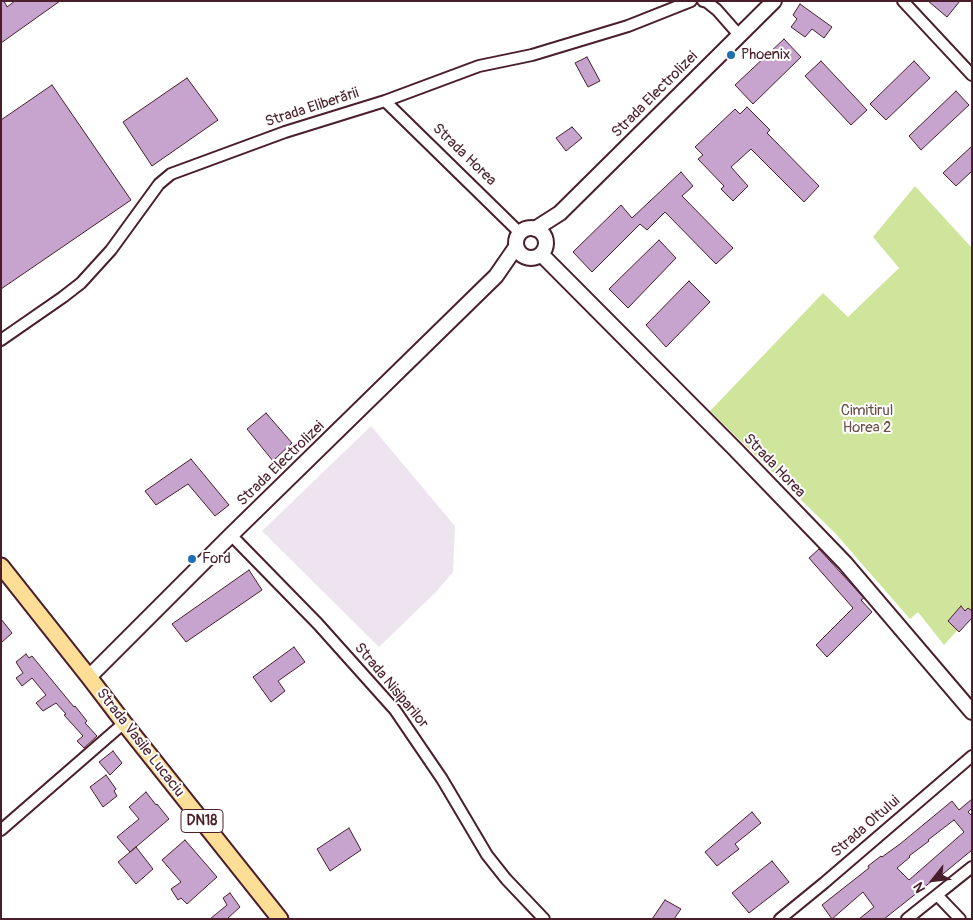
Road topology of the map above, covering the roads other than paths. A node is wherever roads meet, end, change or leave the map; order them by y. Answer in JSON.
{"nodes":[{"id":1,"x":691,"y":1,"type":"edge"},
{"id":2,"x":704,"y":1,"type":"edge"},
{"id":3,"x":774,"y":1,"type":"edge"},
{"id":4,"x":903,"y":1,"type":"edge"},
{"id":5,"x":739,"y":35,"type":"junction"},
{"id":6,"x":972,"y":75,"type":"edge"},
{"id":7,"x":385,"y":100,"type":"junction"},
{"id":8,"x":560,"y":213,"type":"junction"},
{"id":9,"x":535,"y":228,"type":"junction"},
{"id":10,"x":520,"y":233,"type":"junction"},
{"id":11,"x":546,"y":239,"type":"junction"},
{"id":12,"x":516,"y":247,"type":"junction"},
{"id":13,"x":542,"y":255,"type":"junction"},
{"id":14,"x":525,"y":258,"type":"junction"},
{"id":15,"x":496,"y":276,"type":"junction"},
{"id":16,"x":1,"y":340,"type":"edge"},
{"id":17,"x":231,"y":536,"type":"junction"},
{"id":18,"x":1,"y":566,"type":"edge"},
{"id":19,"x":89,"y":677,"type":"junction"},
{"id":20,"x":972,"y":712,"type":"edge"},
{"id":21,"x":124,"y":723,"type":"junction"},
{"id":22,"x":972,"y":756,"type":"edge"},
{"id":23,"x":1,"y":830,"type":"edge"},
{"id":24,"x":972,"y":867,"type":"edge"},
{"id":25,"x":937,"y":895,"type":"junction"},
{"id":26,"x":280,"y":919,"type":"edge"},
{"id":27,"x":544,"y":919,"type":"edge"},
{"id":28,"x":780,"y":919,"type":"edge"},
{"id":29,"x":907,"y":919,"type":"edge"},
{"id":30,"x":960,"y":919,"type":"edge"}],
"edges":[{"from":1,"to":7,"type":"street","name":"Strada Eliberării"},
{"from":2,"to":5,"type":"street"},
{"from":3,"to":5,"type":"street","name":"Strada Electrolizei"},
{"from":4,"to":6,"type":"street"},
{"from":5,"to":8,"type":"street","name":"Strada Electrolizei"},
{"from":7,"to":10,"type":"street","name":"Strada Horea"},
{"from":7,"to":16,"type":"street","name":"Strada Eliberării"},
{"from":8,"to":9,"type":"street","name":"Strada Electrolizei"},
{"from":8,"to":11,"type":"street","name":"Strada Electrolizei"},
{"from":9,"to":10,"type":"street"},
{"from":9,"to":11,"type":"street"},
{"from":10,"to":12,"type":"street"},
{"from":11,"to":13,"type":"street"},
{"from":12,"to":14,"type":"street"},
{"from":12,"to":15,"type":"street","name":"Strada Electrolizei"},
{"from":13,"to":14,"type":"street"},
{"from":13,"to":20,"type":"street","name":"Strada Horea"},
{"from":14,"to":15,"type":"street","name":"Strada Electrolizei"},
{"from":15,"to":17,"type":"street","name":"Strada Electrolizei"},
{"from":17,"to":19,"type":"street","name":"Strada Electrolizei"},
{"from":17,"to":27,"type":"street","name":"Strada Nisiparilor"},
{"from":18,"to":19,"type":"main road","name":"Strada Vasile Lucaciu","number":"DN18"},
{"from":19,"to":21,"type":"main road","name":"Strada Vasile Lucaciu","number":"DN18"},
{"from":21,"to":23,"type":"street"},
{"from":21,"to":26,"type":"main road","name":"Strada Vasile Lucaciu","number":"DN18"},
{"from":22,"to":28,"type":"street","name":"Strada Oltului"},
{"from":24,"to":25,"type":"street"},
{"from":25,"to":29,"type":"street"},
{"from":25,"to":30,"type":"street"}]}
